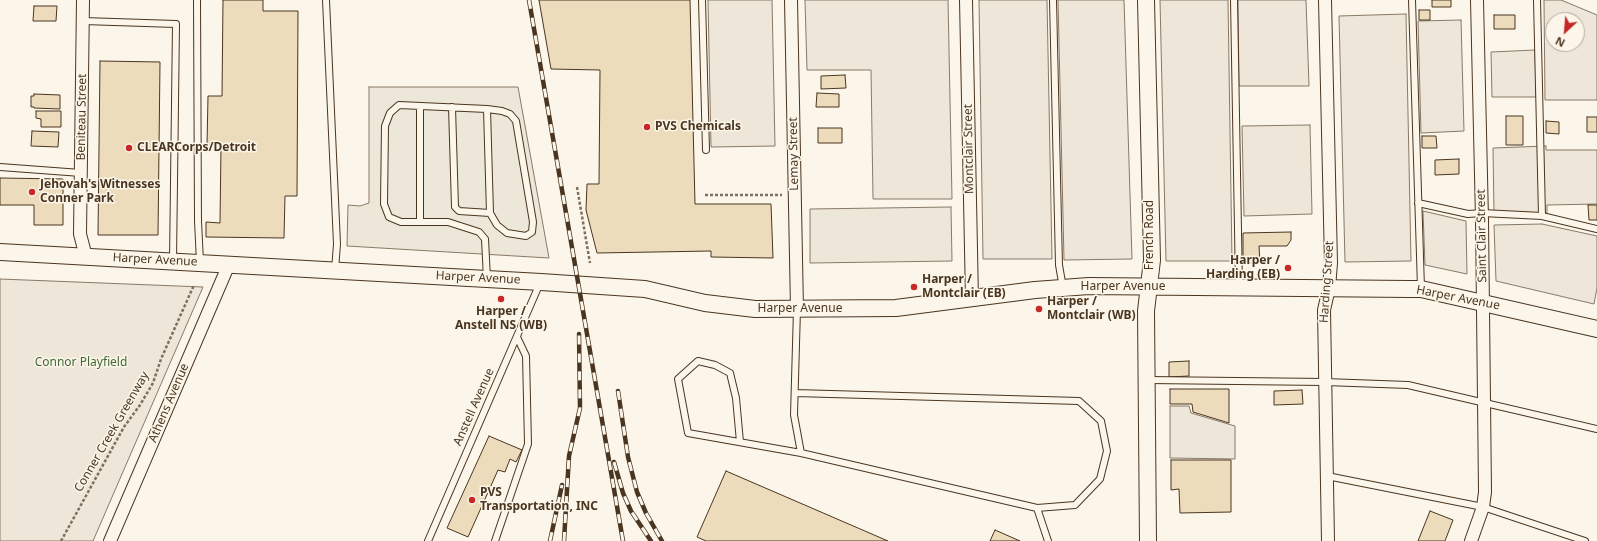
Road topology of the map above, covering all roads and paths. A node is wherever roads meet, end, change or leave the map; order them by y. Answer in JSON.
{"nodes":[{"id":1,"x":83,"y":0,"type":"edge"},
{"id":2,"x":197,"y":0,"type":"edge"},
{"id":3,"x":326,"y":0,"type":"edge"},
{"id":4,"x":702,"y":0,"type":"edge"},
{"id":5,"x":791,"y":0,"type":"edge"},
{"id":6,"x":966,"y":0,"type":"edge"},
{"id":7,"x":1053,"y":0,"type":"edge"},
{"id":8,"x":1146,"y":0,"type":"edge"},
{"id":9,"x":1234,"y":0,"type":"edge"},
{"id":10,"x":1325,"y":0,"type":"edge"},
{"id":11,"x":1412,"y":0,"type":"edge"},
{"id":12,"x":1477,"y":0,"type":"edge"},
{"id":13,"x":1537,"y":0,"type":"edge"},
{"id":14,"x":83,"y":21,"type":"junction"},
{"id":15,"x":420,"y":106,"type":"junction"},
{"id":16,"x":452,"y":107,"type":"junction"},
{"id":17,"x":487,"y":109,"type":"junction"},
{"id":18,"x":706,"y":150,"type":"dead end"},
{"id":19,"x":0,"y":167,"type":"edge"},
{"id":20,"x":81,"y":173,"type":"junction"},
{"id":21,"x":577,"y":187,"type":"dead end"},
{"id":22,"x":705,"y":195,"type":"dead end"},
{"id":23,"x":782,"y":195,"type":"dead end"},
{"id":24,"x":1418,"y":203,"type":"junction"},
{"id":25,"x":490,"y":213,"type":"junction"},
{"id":26,"x":1482,"y":213,"type":"junction"},
{"id":27,"x":1542,"y":216,"type":"junction"},
{"id":28,"x":420,"y":222,"type":"junction"},
{"id":29,"x":1597,"y":229,"type":"edge"},
{"id":30,"x":0,"y":252,"type":"edge"},
{"id":31,"x":86,"y":257,"type":"junction"},
{"id":32,"x":173,"y":261,"type":"junction"},
{"id":33,"x":200,"y":263,"type":"junction"},
{"id":34,"x":590,"y":263,"type":"dead end"},
{"id":35,"x":229,"y":264,"type":"junction"},
{"id":36,"x":335,"y":270,"type":"junction"},
{"id":37,"x":486,"y":279,"type":"junction"},
{"id":38,"x":541,"y":282,"type":"junction"},
{"id":39,"x":194,"y":285,"type":"dead end"},
{"id":40,"x":1149,"y":286,"type":"junction"},
{"id":41,"x":1239,"y":287,"type":"junction"},
{"id":42,"x":1063,"y":288,"type":"junction"},
{"id":43,"x":1329,"y":288,"type":"junction"},
{"id":44,"x":1421,"y":289,"type":"junction"},
{"id":45,"x":972,"y":299,"type":"junction"},
{"id":46,"x":1484,"y":303,"type":"junction"},
{"id":47,"x":797,"y":309,"type":"junction"},
{"id":48,"x":1597,"y":328,"type":"edge"},
{"id":49,"x":517,"y":337,"type":"junction"},
{"id":50,"x":1147,"y":380,"type":"junction"},
{"id":51,"x":1325,"y":382,"type":"junction"},
{"id":52,"x":795,"y":393,"type":"junction"},
{"id":53,"x":1484,"y":402,"type":"junction"},
{"id":54,"x":1597,"y":429,"type":"edge"},
{"id":55,"x":740,"y":442,"type":"junction"},
{"id":56,"x":801,"y":453,"type":"junction"},
{"id":57,"x":1327,"y":476,"type":"junction"},
{"id":58,"x":1483,"y":507,"type":"junction"},
{"id":59,"x":1037,"y":508,"type":"junction"},
{"id":60,"x":61,"y":541,"type":"edge"},
{"id":61,"x":110,"y":541,"type":"edge"},
{"id":62,"x":428,"y":541,"type":"edge"},
{"id":63,"x":495,"y":541,"type":"edge"},
{"id":64,"x":1048,"y":541,"type":"edge"},
{"id":65,"x":1148,"y":541,"type":"edge"},
{"id":66,"x":1328,"y":541,"type":"edge"},
{"id":67,"x":1471,"y":541,"type":"edge"},
{"id":68,"x":1585,"y":541,"type":"edge"}],
"edges":[{"from":1,"to":14,"type":"street","name":"Beniteau Street"},
{"from":2,"to":33,"type":"lane"},
{"from":3,"to":36,"type":"lane"},
{"from":4,"to":18,"type":"lane"},
{"from":5,"to":47,"type":"street","name":"Lemay Street"},
{"from":6,"to":45,"type":"street","name":"Montclair Street"},
{"from":7,"to":42,"type":"lane"},
{"from":8,"to":40,"type":"main road","name":"French Road"},
{"from":9,"to":41,"type":"lane"},
{"from":10,"to":43,"type":"street","name":"Harding Street"},
{"from":11,"to":24,"type":"lane"},
{"from":12,"to":26,"type":"street","name":"Saint Clair Street"},
{"from":13,"to":27,"type":"lane"},
{"from":14,"to":20,"type":"street","name":"Beniteau Street"},
{"from":14,"to":32,"type":"lane"},
{"from":15,"to":16,"type":"lane"},
{"from":15,"to":28,"type":"lane"},
{"from":15,"to":28,"type":"lane"},
{"from":16,"to":17,"type":"lane"},
{"from":16,"to":25,"type":"lane"},
{"from":17,"to":25,"type":"lane"},
{"from":17,"to":25,"type":"lane"},
{"from":19,"to":20,"type":"lane"},
{"from":20,"to":31,"type":"street","name":"Beniteau Street"},
{"from":21,"to":34,"type":"path"},
{"from":22,"to":23,"type":"path"},
{"from":24,"to":26,"type":"lane"},
{"from":24,"to":44,"type":"lane"},
{"from":26,"to":27,"type":"lane"},
{"from":26,"to":46,"type":"street","name":"Saint Clair Street"},
{"from":27,"to":29,"type":"lane"},
{"from":28,"to":37,"type":"lane"},
{"from":30,"to":31,"type":"main road","name":"Harper Avenue"},
{"from":31,"to":32,"type":"main road","name":"Harper Avenue"},
{"from":32,"to":33,"type":"main road","name":"Harper Avenue"},
{"from":33,"to":35,"type":"main road","name":"Harper Avenue"},
{"from":35,"to":36,"type":"main road","name":"Harper Avenue"},
{"from":35,"to":61,"type":"street","name":"Athens Avenue"},
{"from":36,"to":37,"type":"main road","name":"Harper Avenue"},
{"from":37,"to":38,"type":"main road","name":"Harper Avenue"},
{"from":38,"to":47,"type":"main road","name":"Harper Avenue"},
{"from":38,"to":49,"type":"lane","name":"Anstell Avenue"},
{"from":39,"to":60,"type":"path","name":"Conner Creek Greenway"},
{"from":40,"to":41,"type":"main road","name":"Harper Avenue"},
{"from":40,"to":42,"type":"main road","name":"Harper Avenue"},
{"from":40,"to":50,"type":"main road","name":"French Road"},
{"from":41,"to":43,"type":"main road","name":"Harper Avenue"},
{"from":42,"to":45,"type":"main road","name":"Harper Avenue"},
{"from":43,"to":44,"type":"main road","name":"Harper Avenue"},
{"from":43,"to":51,"type":"street","name":"Harding Street"},
{"from":44,"to":46,"type":"main road","name":"Harper Avenue"},
{"from":45,"to":47,"type":"main road","name":"Harper Avenue"},
{"from":46,"to":48,"type":"main road","name":"Harper Avenue"},
{"from":46,"to":53,"type":"street","name":"Saint Clair Street"},
{"from":47,"to":52,"type":"lane"},
{"from":49,"to":62,"type":"lane","name":"Anstell Avenue"},
{"from":49,"to":63,"type":"lane"},
{"from":50,"to":51,"type":"lane"},
{"from":50,"to":65,"type":"main road","name":"French Road"},
{"from":51,"to":53,"type":"lane"},
{"from":51,"to":57,"type":"street","name":"Harding Street"},
{"from":52,"to":56,"type":"lane"},
{"from":52,"to":59,"type":"lane"},
{"from":53,"to":54,"type":"lane"},
{"from":53,"to":58,"type":"street","name":"Saint Clair Street"},
{"from":55,"to":55,"type":"lane"},
{"from":55,"to":56,"type":"lane"},
{"from":56,"to":59,"type":"lane"},
{"from":57,"to":58,"type":"lane"},
{"from":57,"to":66,"type":"street","name":"Harding Street"},
{"from":58,"to":67,"type":"street","name":"Saint Clair Street"},
{"from":58,"to":68,"type":"lane"},
{"from":59,"to":64,"type":"lane"}]}
